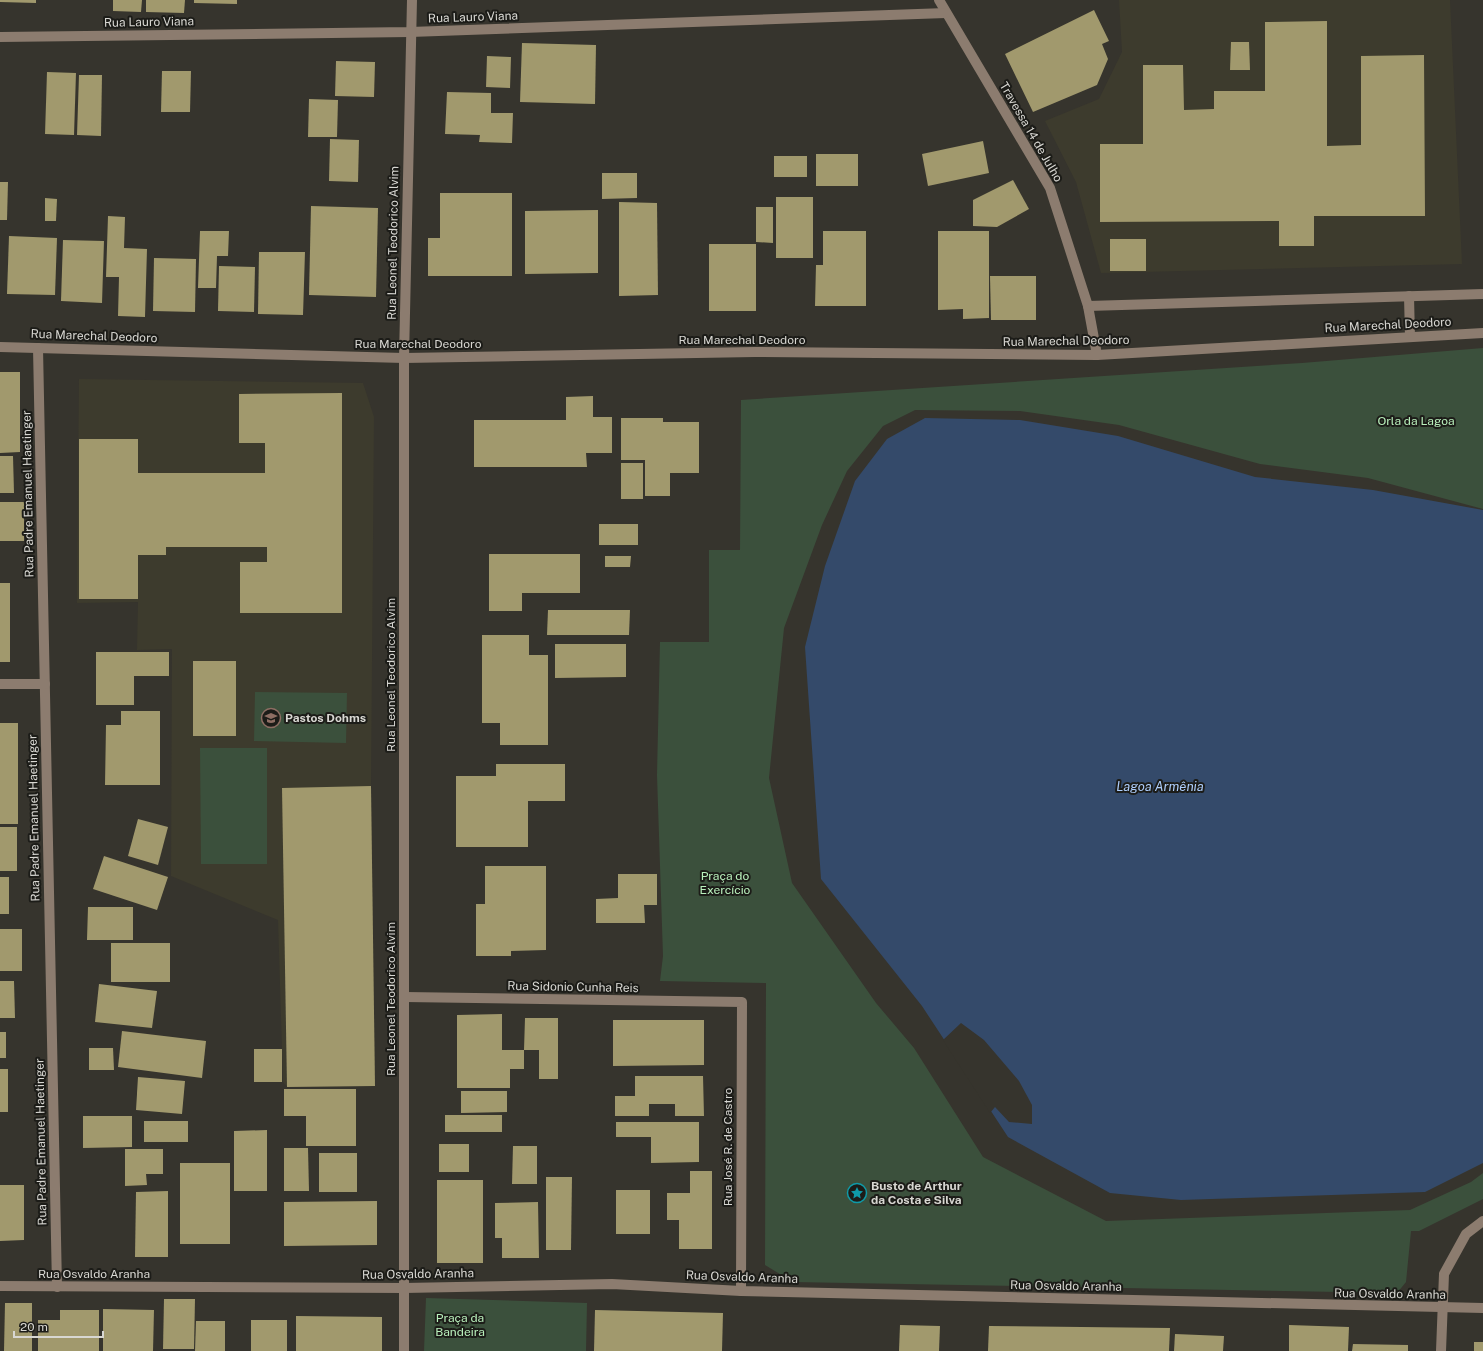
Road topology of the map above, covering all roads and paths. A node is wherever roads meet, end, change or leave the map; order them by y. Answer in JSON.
{"nodes":[{"id":1,"x":412,"y":0,"type":"edge"},
{"id":2,"x":939,"y":0,"type":"edge"},
{"id":3,"x":946,"y":13,"type":"junction"},
{"id":4,"x":410,"y":32,"type":"junction"},
{"id":5,"x":0,"y":37,"type":"edge"},
{"id":6,"x":1483,"y":294,"type":"edge"},
{"id":7,"x":1408,"y":296,"type":"junction"},
{"id":8,"x":1088,"y":306,"type":"junction"},
{"id":9,"x":1483,"y":333,"type":"edge"},
{"id":10,"x":1410,"y":337,"type":"junction"},
{"id":11,"x":0,"y":347,"type":"edge"},
{"id":12,"x":38,"y":348,"type":"junction"},
{"id":13,"x":1096,"y":355,"type":"junction"},
{"id":14,"x":404,"y":358,"type":"junction"},
{"id":15,"x":0,"y":684,"type":"edge"},
{"id":16,"x":45,"y":684,"type":"junction"},
{"id":17,"x":404,"y":997,"type":"junction"},
{"id":18,"x":742,"y":1002,"type":"joint"},
{"id":19,"x":1483,"y":1222,"type":"edge"},
{"id":20,"x":0,"y":1286,"type":"edge"},
{"id":21,"x":57,"y":1287,"type":"junction"},
{"id":22,"x":404,"y":1288,"type":"junction"},
{"id":23,"x":741,"y":1291,"type":"junction"},
{"id":24,"x":1442,"y":1308,"type":"junction"},
{"id":25,"x":1483,"y":1308,"type":"edge"},
{"id":26,"x":404,"y":1351,"type":"edge"},
{"id":27,"x":1441,"y":1351,"type":"edge"}],
"edges":[{"from":1,"to":4,"type":"street","name":"Rua Leonel Teodorico Alvim"},
{"from":2,"to":3,"type":"street","name":"Travessa 14 de Julho"},
{"from":3,"to":4,"type":"street","name":"Rua Lauro Viana"},
{"from":3,"to":8,"type":"street","name":"Travessa 14 de Julho"},
{"from":4,"to":5,"type":"street","name":"Rua Lauro Viana"},
{"from":4,"to":14,"type":"street","name":"Rua Leonel Teodorico Alvim"},
{"from":6,"to":7,"type":"street"},
{"from":7,"to":8,"type":"street"},
{"from":7,"to":10,"type":"street"},
{"from":8,"to":13,"type":"street","name":"Travessa 14 de Julho"},
{"from":9,"to":10,"type":"street","name":"Rua Marechal Deodoro"},
{"from":10,"to":13,"type":"street","name":"Rua Marechal Deodoro"},
{"from":11,"to":12,"type":"street","name":"Rua Marechal Deodoro"},
{"from":12,"to":14,"type":"street","name":"Rua Marechal Deodoro"},
{"from":12,"to":16,"type":"street","name":"Rua Padre Emanuel Haetinger"},
{"from":13,"to":14,"type":"street","name":"Rua Marechal Deodoro"},
{"from":14,"to":17,"type":"street","name":"Rua Leonel Teodorico Alvim"},
{"from":15,"to":16,"type":"street"},
{"from":16,"to":21,"type":"street","name":"Rua Padre Emanuel Haetinger"},
{"from":17,"to":18,"type":"street","name":"Rua Sidonio Cunha Reis"},
{"from":17,"to":22,"type":"street","name":"Rua Leonel Teodorico Alvim"},
{"from":18,"to":23,"type":"street","name":"Rua José R. de Castro"},
{"from":19,"to":24,"type":"street"},
{"from":20,"to":21,"type":"street","name":"Rua Osvaldo Aranha"},
{"from":21,"to":22,"type":"street","name":"Rua Osvaldo Aranha"},
{"from":22,"to":23,"type":"street","name":"Rua Osvaldo Aranha"},
{"from":22,"to":26,"type":"street","name":"Rua Leonel Teodorico Alvim"},
{"from":23,"to":24,"type":"street","name":"Rua Osvaldo Aranha"},
{"from":24,"to":25,"type":"street","name":"Rua Osvaldo Aranha"},
{"from":24,"to":27,"type":"street"}]}
